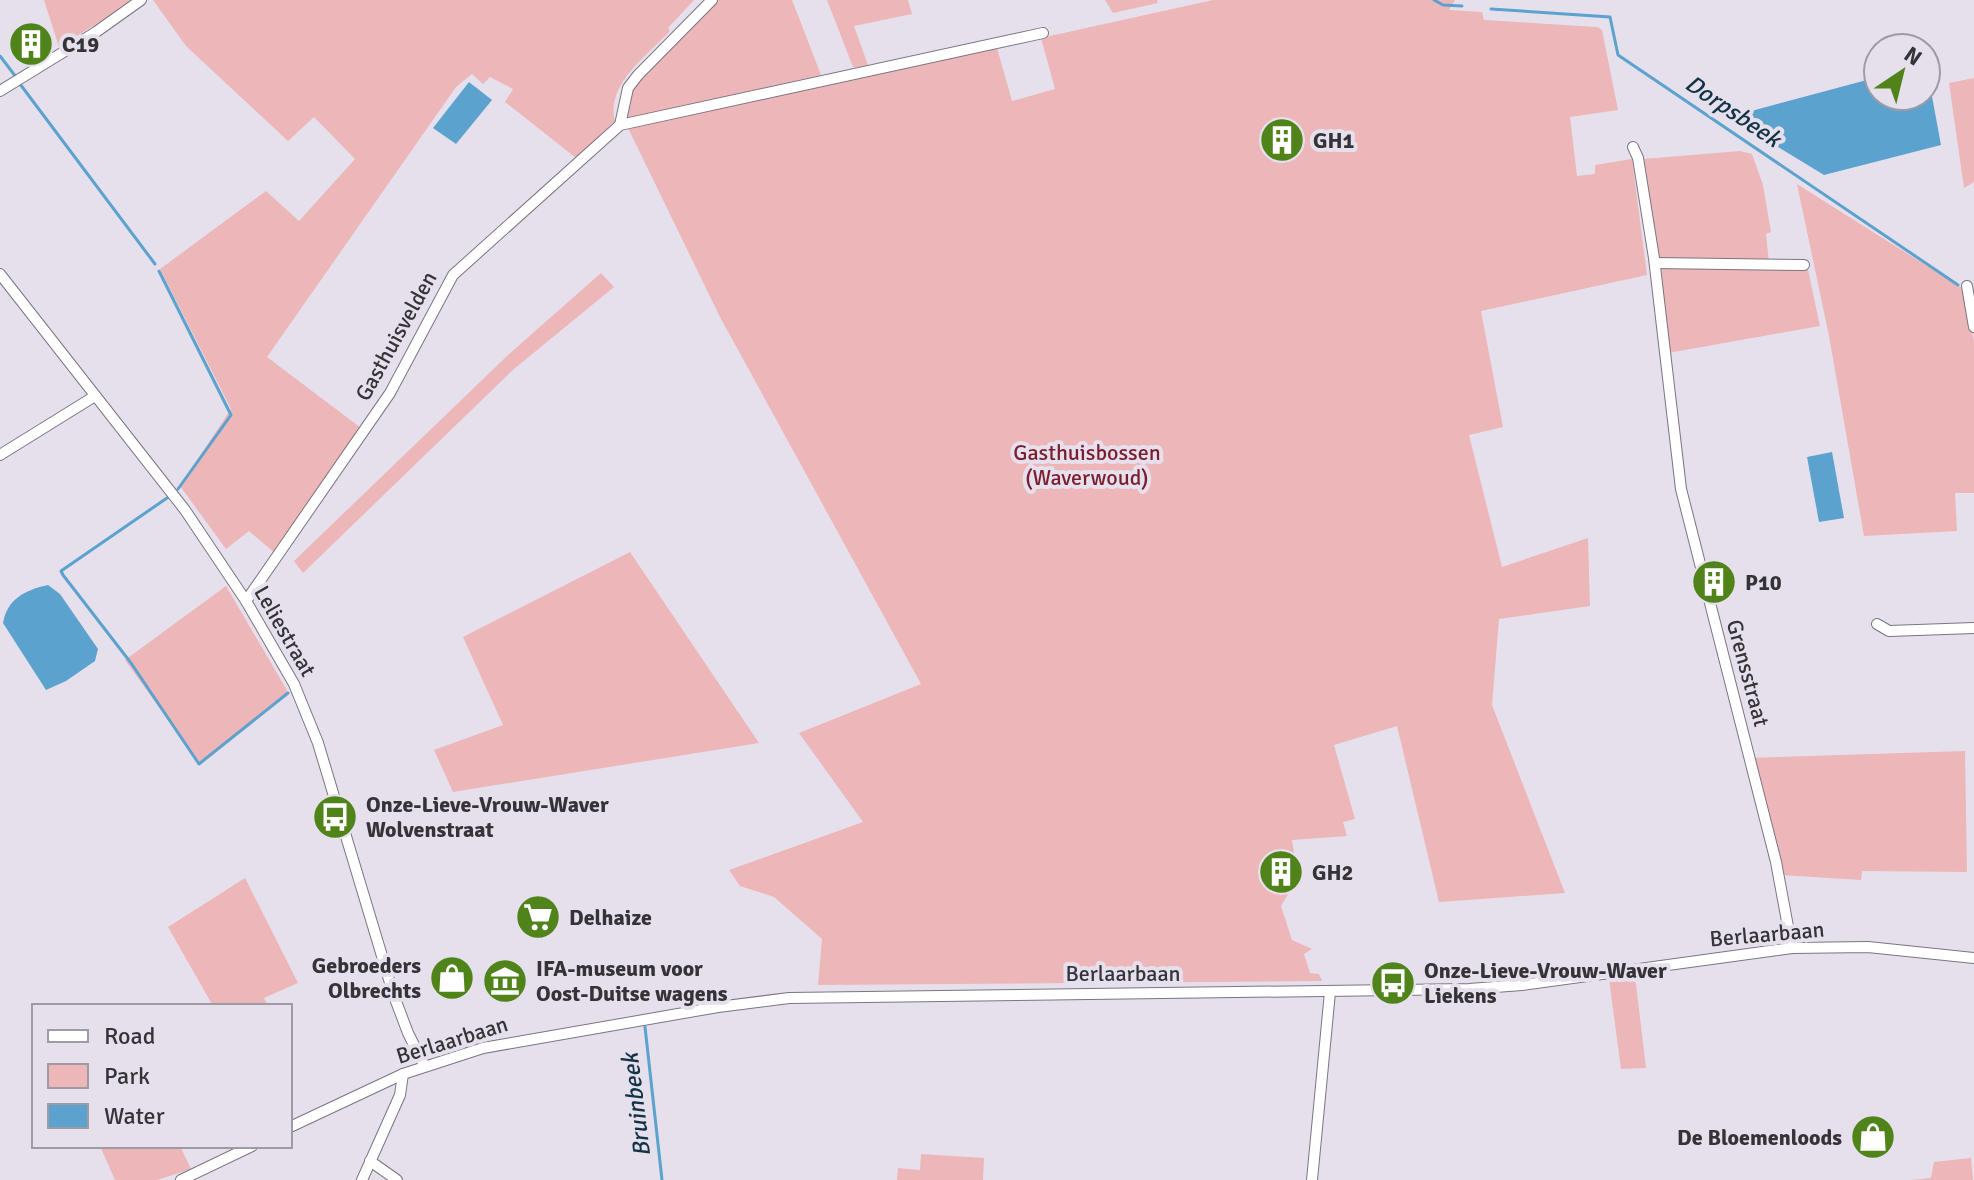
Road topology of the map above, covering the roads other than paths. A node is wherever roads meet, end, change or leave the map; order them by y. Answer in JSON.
{"nodes":[{"id":1,"x":141,"y":0,"type":"edge"},
{"id":2,"x":712,"y":0,"type":"edge"},
{"id":3,"x":1043,"y":33,"type":"dead end"},
{"id":4,"x":0,"y":91,"type":"edge"},
{"id":5,"x":620,"y":125,"type":"junction"},
{"id":6,"x":1633,"y":147,"type":"dead end"},
{"id":7,"x":1655,"y":263,"type":"junction"},
{"id":8,"x":1804,"y":265,"type":"dead end"},
{"id":9,"x":0,"y":274,"type":"edge"},
{"id":10,"x":1967,"y":286,"type":"dead end"},
{"id":11,"x":1974,"y":327,"type":"edge"},
{"id":12,"x":95,"y":396,"type":"junction"},
{"id":13,"x":0,"y":455,"type":"edge"},
{"id":14,"x":246,"y":601,"type":"junction"},
{"id":15,"x":1877,"y":624,"type":"dead end"},
{"id":16,"x":1974,"y":628,"type":"edge"},
{"id":17,"x":1792,"y":948,"type":"junction"},
{"id":18,"x":1974,"y":958,"type":"edge"},
{"id":19,"x":1330,"y":992,"type":"junction"},
{"id":20,"x":424,"y":1065,"type":"junction"},
{"id":21,"x":403,"y":1074,"type":"junction"},
{"id":22,"x":292,"y":1126,"type":"edge"},
{"id":23,"x":248,"y":1148,"type":"edge"},
{"id":24,"x":370,"y":1161,"type":"junction"},
{"id":25,"x":181,"y":1180,"type":"edge"},
{"id":26,"x":362,"y":1180,"type":"edge"},
{"id":27,"x":397,"y":1180,"type":"edge"},
{"id":28,"x":1312,"y":1180,"type":"edge"}],
"edges":[{"from":1,"to":4,"type":"street"},
{"from":2,"to":5,"type":"street"},
{"from":3,"to":5,"type":"street","name":"Gasthuisvelden"},
{"from":5,"to":14,"type":"street","name":"Gasthuisvelden"},
{"from":6,"to":7,"type":"street","name":"Grensstraat"},
{"from":7,"to":8,"type":"street"},
{"from":7,"to":17,"type":"street","name":"Grensstraat"},
{"from":9,"to":12,"type":"street","name":"Leliestraat"},
{"from":10,"to":11,"type":"street"},
{"from":12,"to":13,"type":"street"},
{"from":12,"to":14,"type":"street","name":"Leliestraat"},
{"from":14,"to":20,"type":"street","name":"Leliestraat"},
{"from":15,"to":16,"type":"street"},
{"from":17,"to":18,"type":"street","name":"Berlaarbaan"},
{"from":17,"to":19,"type":"street","name":"Berlaarbaan"},
{"from":19,"to":20,"type":"street","name":"Berlaarbaan"},
{"from":19,"to":28,"type":"street"},
{"from":20,"to":21,"type":"street","name":"Berlaarbaan"},
{"from":21,"to":22,"type":"street","name":"Berlaarbaan"},
{"from":21,"to":24,"type":"street"},
{"from":23,"to":25,"type":"street"},
{"from":24,"to":26,"type":"street"},
{"from":24,"to":27,"type":"street"}]}
